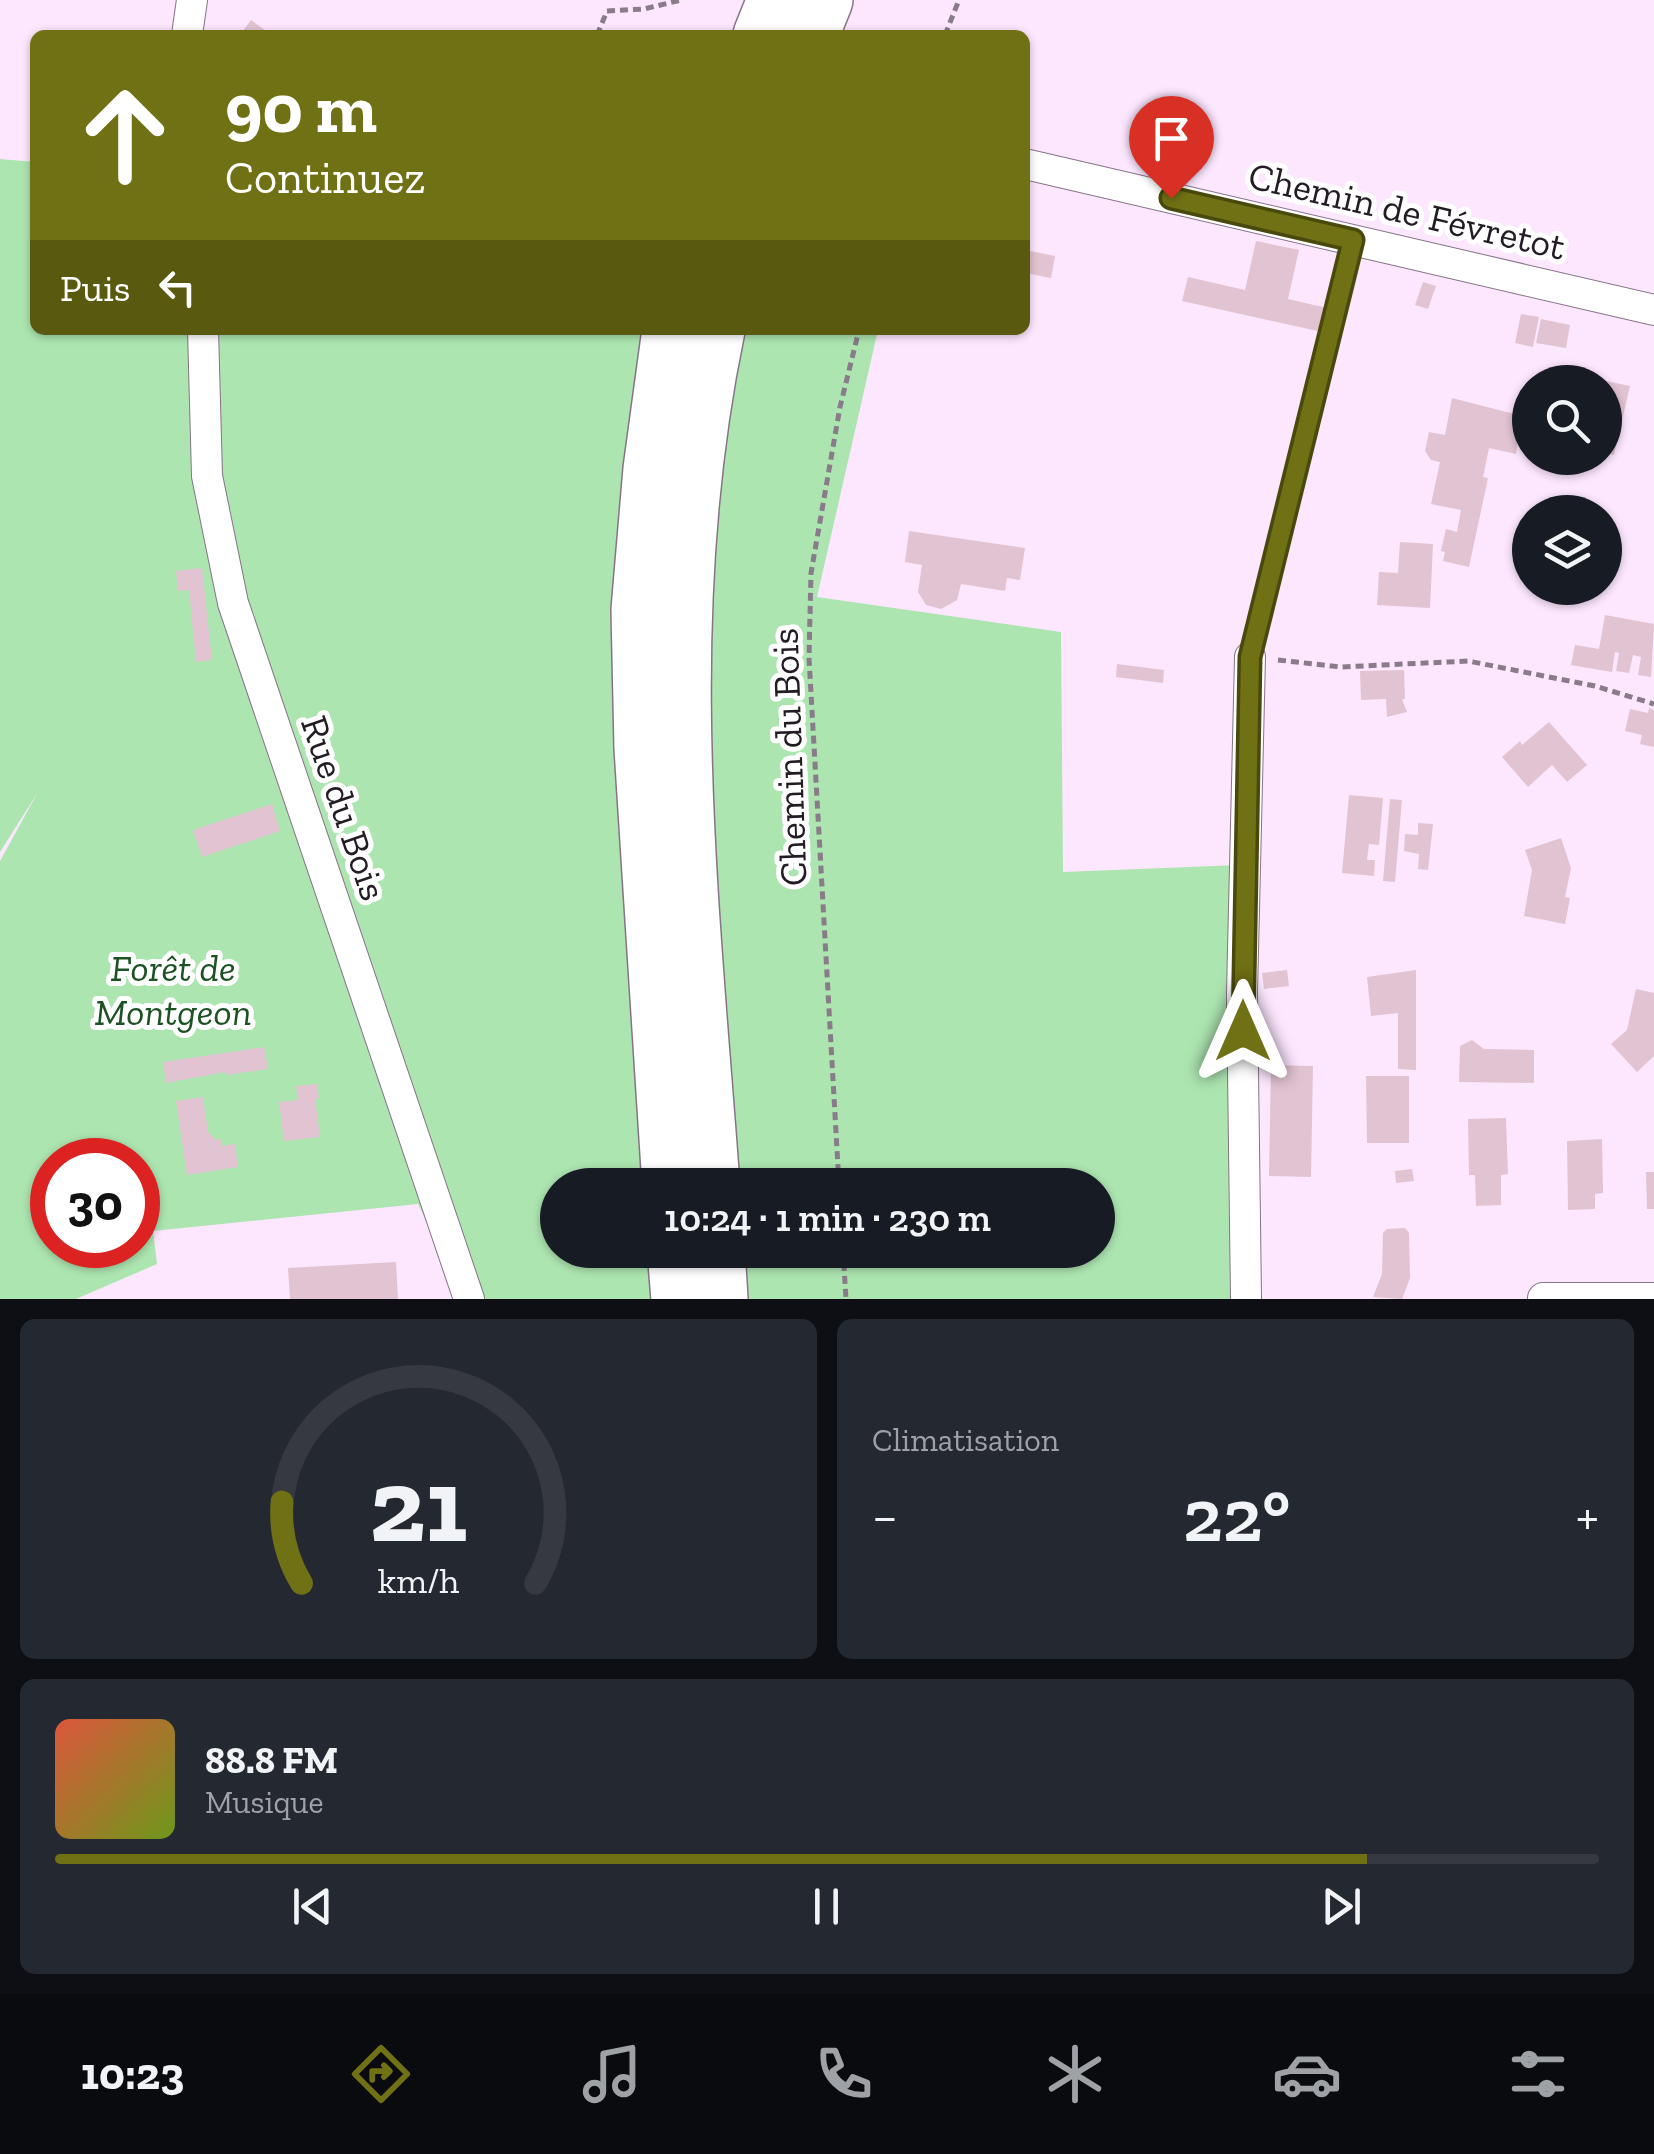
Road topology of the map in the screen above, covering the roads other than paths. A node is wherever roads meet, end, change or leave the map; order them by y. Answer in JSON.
{"nodes":[{"id":1,"x":192,"y":0,"type":"edge"},
{"id":2,"x":775,"y":0,"type":"edge"},
{"id":3,"x":825,"y":0,"type":"edge"},
{"id":4,"x":188,"y":30,"type":"edge"},
{"id":5,"x":762,"y":30,"type":"edge"},
{"id":6,"x":814,"y":30,"type":"edge"},
{"id":7,"x":1030,"y":165,"type":"edge"},
{"id":8,"x":1353,"y":240,"type":"junction"},
{"id":9,"x":1654,"y":310,"type":"edge"},
{"id":10,"x":203,"y":335,"type":"edge"},
{"id":11,"x":669,"y":335,"type":"edge"},
{"id":12,"x":717,"y":335,"type":"edge"},
{"id":13,"x":1250,"y":657,"type":"joint"},
{"id":14,"x":669,"y":1168,"type":"edge"},
{"id":15,"x":711,"y":1168,"type":"edge"},
{"id":16,"x":676,"y":1268,"type":"edge"},
{"id":17,"x":718,"y":1268,"type":"edge"},
{"id":18,"x":1543,"y":1298,"type":"edge"},
{"id":19,"x":1654,"y":1298,"type":"edge"},
{"id":20,"x":470,"y":1299,"type":"edge"},
{"id":21,"x":678,"y":1299,"type":"edge"},
{"id":22,"x":720,"y":1299,"type":"edge"},
{"id":23,"x":1246,"y":1299,"type":"edge"}],
"edges":[{"from":1,"to":4,"type":"street"},
{"from":2,"to":5,"type":"highway"},
{"from":3,"to":6,"type":"highway"},
{"from":7,"to":8,"type":"street","name":"Chemin de Févretot"},
{"from":8,"to":9,"type":"street","name":"Chemin de Févretot"},
{"from":8,"to":13,"type":"lane"},
{"from":10,"to":20,"type":"street","name":"Rue du Bois"},
{"from":11,"to":14,"type":"highway"},
{"from":12,"to":15,"type":"highway"},
{"from":13,"to":23,"type":"street"},
{"from":16,"to":21,"type":"highway"},
{"from":17,"to":22,"type":"highway"},
{"from":18,"to":19,"type":"street"}]}
